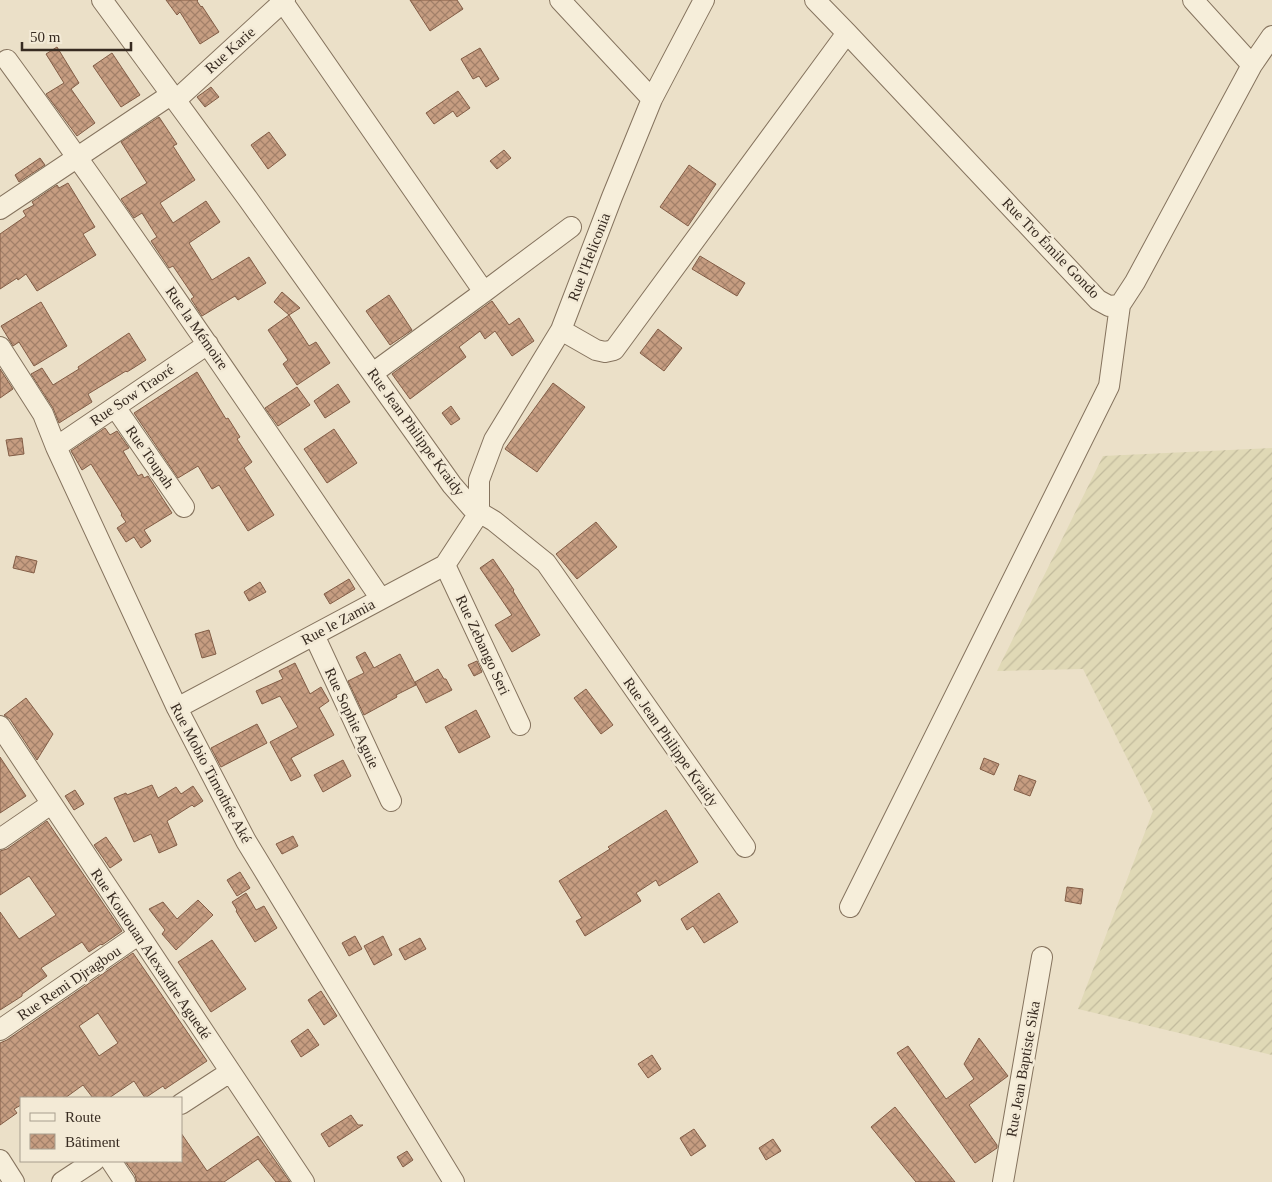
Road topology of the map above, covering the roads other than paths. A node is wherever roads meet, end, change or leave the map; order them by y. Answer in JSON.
{"nodes":[{"id":1,"x":102,"y":0,"type":"edge"},
{"id":2,"x":560,"y":0,"type":"edge"},
{"id":3,"x":704,"y":0,"type":"edge"},
{"id":4,"x":815,"y":0,"type":"edge"},
{"id":5,"x":1193,"y":0,"type":"edge"},
{"id":6,"x":284,"y":1,"type":"edge"},
{"id":7,"x":847,"y":33,"type":"junction"},
{"id":8,"x":1272,"y":36,"type":"edge"},
{"id":9,"x":7,"y":60,"type":"dead end"},
{"id":10,"x":1252,"y":65,"type":"junction"},
{"id":11,"x":174,"y":97,"type":"junction"},
{"id":12,"x":652,"y":99,"type":"junction"},
{"id":13,"x":78,"y":157,"type":"junction"},
{"id":14,"x":0,"y":209,"type":"edge"},
{"id":15,"x":570,"y":227,"type":"dead end"},
{"id":16,"x":484,"y":292,"type":"junction"},
{"id":17,"x":1120,"y":305,"type":"junction"},
{"id":18,"x":561,"y":330,"type":"junction"},
{"id":19,"x":208,"y":344,"type":"junction"},
{"id":20,"x":0,"y":347,"type":"edge"},
{"id":21,"x":373,"y":373,"type":"junction"},
{"id":22,"x":115,"y":407,"type":"junction"},
{"id":23,"x":56,"y":447,"type":"junction"},
{"id":24,"x":184,"y":507,"type":"dead end"},
{"id":25,"x":479,"y":512,"type":"junction"},
{"id":26,"x":445,"y":565,"type":"junction"},
{"id":27,"x":381,"y":599,"type":"junction"},
{"id":28,"x":314,"y":635,"type":"junction"},
{"id":29,"x":177,"y":708,"type":"junction"},
{"id":30,"x":520,"y":725,"type":"dead end"},
{"id":31,"x":0,"y":726,"type":"edge"},
{"id":32,"x":391,"y":801,"type":"dead end"},
{"id":33,"x":51,"y":804,"type":"junction"},
{"id":34,"x":0,"y":838,"type":"edge"},
{"id":35,"x":745,"y":848,"type":"dead end"},
{"id":36,"x":850,"y":907,"type":"dead end"},
{"id":37,"x":138,"y":935,"type":"junction"},
{"id":38,"x":1042,"y":957,"type":"dead end"},
{"id":39,"x":0,"y":1030,"type":"edge"},
{"id":40,"x":230,"y":1072,"type":"junction"},
{"id":41,"x":182,"y":1103,"type":"edge"},
{"id":42,"x":0,"y":1160,"type":"edge"},
{"id":43,"x":92,"y":1162,"type":"edge"},
{"id":44,"x":112,"y":1162,"type":"edge"},
{"id":45,"x":14,"y":1182,"type":"edge"},
{"id":46,"x":62,"y":1182,"type":"edge"},
{"id":47,"x":126,"y":1182,"type":"edge"},
{"id":48,"x":304,"y":1182,"type":"edge"},
{"id":49,"x":454,"y":1182,"type":"edge"},
{"id":50,"x":1003,"y":1182,"type":"edge"}],
"edges":[{"from":1,"to":11,"type":"street","name":"Rue Jean Philippe Kraidy"},
{"from":2,"to":12,"type":"street"},
{"from":3,"to":12,"type":"street","name":"Rue l'Heliconia"},
{"from":4,"to":7,"type":"street","name":"Rue Tro Émile Gondo"},
{"from":5,"to":10,"type":"street"},
{"from":6,"to":11,"type":"street","name":"Rue Karie"},
{"from":6,"to":16,"type":"street"},
{"from":7,"to":17,"type":"street","name":"Rue Tro Émile Gondo"},
{"from":7,"to":18,"type":"street"},
{"from":8,"to":10,"type":"street","name":"Rue Tro Émile Gondo"},
{"from":9,"to":13,"type":"street","name":"Rue la Mémoire"},
{"from":10,"to":17,"type":"street","name":"Rue Tro Émile Gondo"},
{"from":11,"to":13,"type":"street","name":"Rue Karie"},
{"from":11,"to":21,"type":"street","name":"Rue Jean Philippe Kraidy"},
{"from":12,"to":18,"type":"street","name":"Rue l'Heliconia"},
{"from":13,"to":14,"type":"street","name":"Rue Karie"},
{"from":13,"to":19,"type":"street","name":"Rue la Mémoire"},
{"from":15,"to":16,"type":"street","name":"Rue l'Heliconia"},
{"from":16,"to":21,"type":"street","name":"Rue l'Heliconia"},
{"from":17,"to":36,"type":"street"},
{"from":18,"to":25,"type":"street","name":"Rue l'Heliconia"},
{"from":19,"to":22,"type":"street","name":"Rue Sow Traoré"},
{"from":19,"to":27,"type":"street","name":"Rue la Mémoire"},
{"from":20,"to":23,"type":"street","name":"Rue Mobio Timothée Aké"},
{"from":21,"to":25,"type":"street","name":"Rue Jean Philippe Kraidy"},
{"from":22,"to":23,"type":"street","name":"Rue Sow Traoré"},
{"from":22,"to":24,"type":"street","name":"Rue Toupah"},
{"from":23,"to":29,"type":"street","name":"Rue Mobio Timothée Aké"},
{"from":25,"to":26,"type":"street","name":"Rue le Zamia"},
{"from":25,"to":35,"type":"street","name":"Rue Jean Philippe Kraidy"},
{"from":26,"to":27,"type":"street","name":"Rue le Zamia"},
{"from":26,"to":30,"type":"street","name":"Rue Zebango Seri"},
{"from":27,"to":28,"type":"street","name":"Rue le Zamia"},
{"from":28,"to":29,"type":"street","name":"Rue le Zamia"},
{"from":28,"to":32,"type":"street","name":"Rue Sophie Aguie"},
{"from":29,"to":49,"type":"street","name":"Rue Mobio Timothée Aké"},
{"from":31,"to":33,"type":"street","name":"Rue Koutouan Alexandre Aguedé"},
{"from":33,"to":34,"type":"street"},
{"from":33,"to":37,"type":"street","name":"Rue Koutouan Alexandre Aguedé"},
{"from":37,"to":39,"type":"street","name":"Rue Remi Djragbou"},
{"from":37,"to":40,"type":"street","name":"Rue Koutouan Alexandre Aguedé"},
{"from":38,"to":50,"type":"street","name":"Rue Jean Baptiste Sika"},
{"from":40,"to":41,"type":"street"},
{"from":40,"to":48,"type":"street","name":"Rue Koutouan Alexandre Aguedé"},
{"from":42,"to":45,"type":"street"},
{"from":43,"to":46,"type":"street"},
{"from":44,"to":47,"type":"street"}]}
